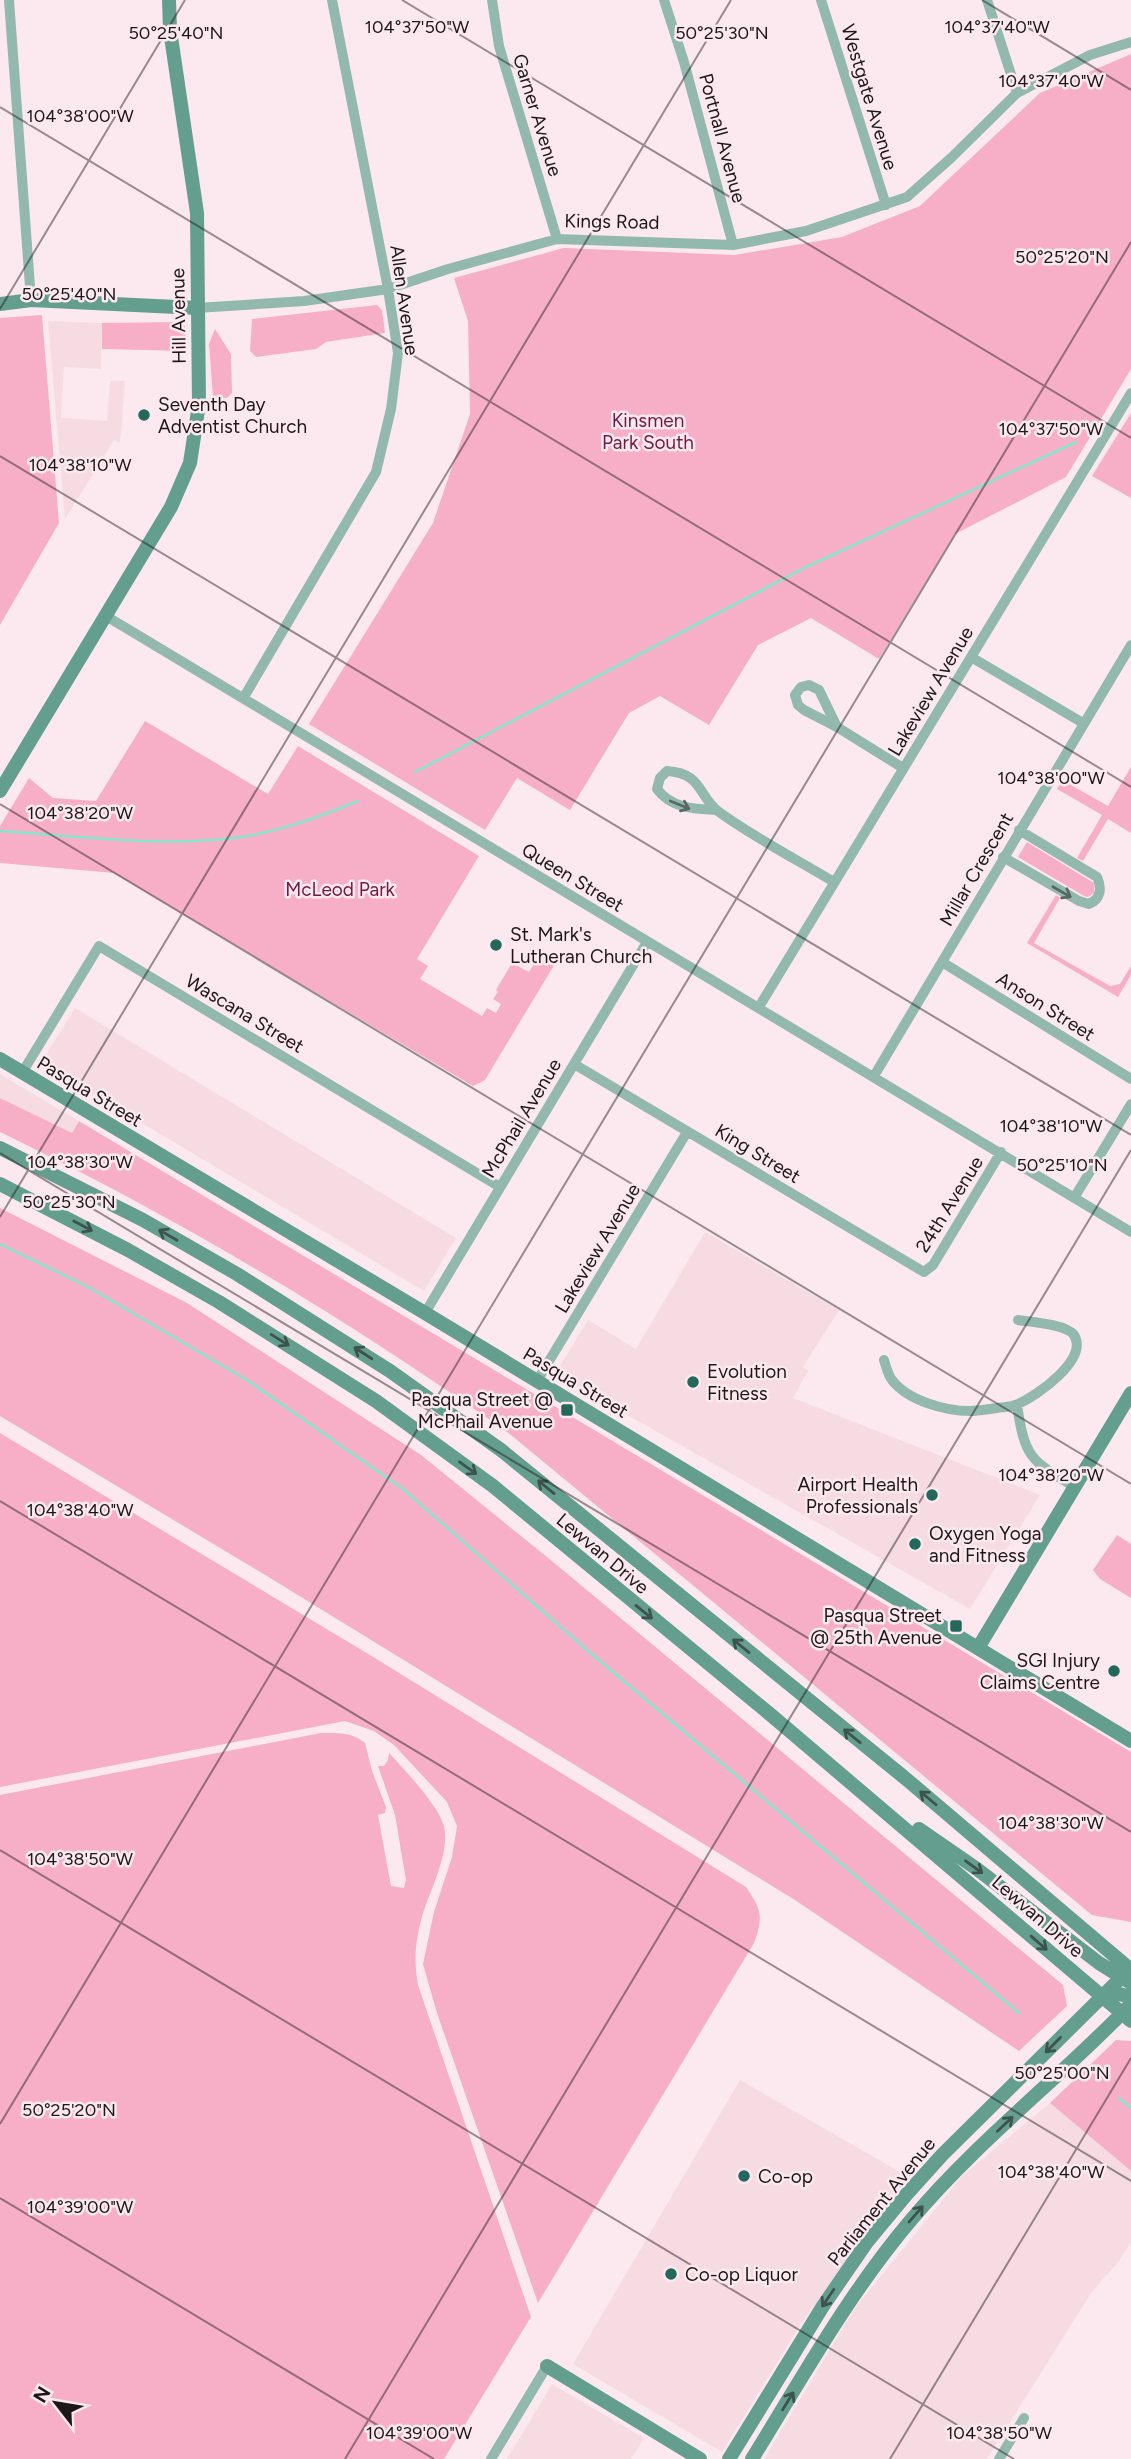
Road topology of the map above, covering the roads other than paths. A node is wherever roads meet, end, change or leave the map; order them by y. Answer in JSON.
{"nodes":[{"id":1,"x":9,"y":0,"type":"edge"},
{"id":2,"x":169,"y":0,"type":"edge"},
{"id":3,"x":332,"y":0,"type":"edge"},
{"id":4,"x":492,"y":0,"type":"edge"},
{"id":5,"x":664,"y":0,"type":"edge"},
{"id":6,"x":821,"y":0,"type":"edge"},
{"id":7,"x":987,"y":0,"type":"edge"},
{"id":8,"x":1131,"y":42,"type":"edge"},
{"id":9,"x":1017,"y":93,"type":"junction"},
{"id":10,"x":886,"y":205,"type":"junction"},
{"id":11,"x":557,"y":239,"type":"junction"},
{"id":12,"x":733,"y":245,"type":"junction"},
{"id":13,"x":388,"y":289,"type":"junction"},
{"id":14,"x":31,"y":300,"type":"junction"},
{"id":15,"x":0,"y":304,"type":"edge"},
{"id":16,"x":197,"y":307,"type":"junction"},
{"id":17,"x":1131,"y":393,"type":"edge"},
{"id":18,"x":106,"y":616,"type":"junction"},
{"id":19,"x":1131,"y":645,"type":"edge"},
{"id":20,"x":971,"y":657,"type":"junction"},
{"id":21,"x":244,"y":698,"type":"junction"},
{"id":22,"x":1083,"y":723,"type":"junction"},
{"id":23,"x":837,"y":727,"type":"junction"},
{"id":24,"x":903,"y":768,"type":"junction"},
{"id":25,"x":0,"y":791,"type":"edge"},
{"id":26,"x":716,"y":810,"type":"junction"},
{"id":27,"x":1019,"y":830,"type":"junction"},
{"id":28,"x":1003,"y":857,"type":"junction"},
{"id":29,"x":834,"y":883,"type":"junction"},
{"id":30,"x":648,"y":942,"type":"junction"},
{"id":31,"x":942,"y":962,"type":"junction"},
{"id":32,"x":759,"y":1007,"type":"junction"},
{"id":33,"x":0,"y":1059,"type":"edge"},
{"id":34,"x":574,"y":1064,"type":"junction"},
{"id":35,"x":22,"y":1073,"type":"junction"},
{"id":36,"x":874,"y":1076,"type":"junction"},
{"id":37,"x":1131,"y":1079,"type":"edge"},
{"id":38,"x":1131,"y":1104,"type":"edge"},
{"id":39,"x":687,"y":1132,"type":"junction"},
{"id":40,"x":0,"y":1148,"type":"edge"},
{"id":41,"x":1001,"y":1152,"type":"junction"},
{"id":42,"x":0,"y":1184,"type":"edge"},
{"id":43,"x":500,"y":1187,"type":"junction"},
{"id":44,"x":1074,"y":1198,"type":"junction"},
{"id":45,"x":1131,"y":1232,"type":"edge"},
{"id":46,"x":924,"y":1272,"type":"joint"},
{"id":47,"x":425,"y":1313,"type":"junction"},
{"id":48,"x":1018,"y":1321,"type":"dead end"},
{"id":49,"x":884,"y":1360,"type":"dead end"},
{"id":50,"x":537,"y":1381,"type":"junction"},
{"id":51,"x":1131,"y":1393,"type":"edge"},
{"id":52,"x":1017,"y":1405,"type":"junction"},
{"id":53,"x":1075,"y":1487,"type":"junction"},
{"id":54,"x":978,"y":1648,"type":"junction"},
{"id":55,"x":1131,"y":1741,"type":"edge"},
{"id":56,"x":838,"y":1772,"type":"junction"},
{"id":57,"x":1129,"y":1974,"type":"edge"},
{"id":58,"x":1102,"y":1996,"type":"junction"},
{"id":59,"x":1131,"y":1997,"type":"edge"},
{"id":60,"x":1128,"y":2013,"type":"edge"},
{"id":61,"x":547,"y":2366,"type":"joint"},
{"id":62,"x":1024,"y":2418,"type":"dead end"},
{"id":63,"x":491,"y":2459,"type":"edge"},
{"id":64,"x":700,"y":2459,"type":"edge"},
{"id":65,"x":729,"y":2459,"type":"edge"},
{"id":66,"x":752,"y":2459,"type":"edge"},
{"id":67,"x":999,"y":2459,"type":"edge"}],
"edges":[{"from":1,"to":14,"type":"street"},
{"from":2,"to":16,"type":"main road","name":"Hill Avenue"},
{"from":3,"to":13,"type":"street","name":"Allen Avenue"},
{"from":4,"to":11,"type":"street","name":"Garner Avenue"},
{"from":5,"to":12,"type":"street","name":"Portnall Avenue"},
{"from":6,"to":10,"type":"street","name":"Westgate Avenue"},
{"from":7,"to":9,"type":"street"},
{"from":8,"to":9,"type":"street","name":"Kings Road"},
{"from":9,"to":10,"type":"street","name":"Kings Road"},
{"from":10,"to":12,"type":"street","name":"Kings Road"},
{"from":11,"to":12,"type":"street","name":"Kings Road"},
{"from":11,"to":13,"type":"street","name":"Kings Road"},
{"from":13,"to":16,"type":"street","name":"Kings Road"},
{"from":13,"to":21,"type":"street","name":"Allen Avenue"},
{"from":14,"to":15,"type":"main road","name":"Kings Road"},
{"from":14,"to":16,"type":"main road","name":"Kings Road"},
{"from":16,"to":18,"type":"main road","name":"Hill Avenue"},
{"from":17,"to":20,"type":"street","name":"Lakeview Avenue"},
{"from":18,"to":21,"type":"street","name":"Queen Street"},
{"from":18,"to":25,"type":"main road","name":"Hill Avenue"},
{"from":19,"to":22,"type":"street","name":"Millar Crescent"},
{"from":20,"to":22,"type":"street"},
{"from":20,"to":24,"type":"street","name":"Lakeview Avenue"},
{"from":21,"to":30,"type":"street","name":"Queen Street"},
{"from":22,"to":27,"type":"street","name":"Millar Crescent"},
{"from":23,"to":23,"type":"street"},
{"from":23,"to":24,"type":"street"},
{"from":24,"to":29,"type":"street","name":"Lakeview Avenue"},
{"from":26,"to":26,"type":"street","one_way":true},
{"from":26,"to":29,"type":"street"},
{"from":27,"to":28,"type":"street","name":"Millar Crescent"},
{"from":28,"to":27,"type":"street","one_way":true},
{"from":28,"to":31,"type":"street","name":"Millar Crescent"},
{"from":29,"to":32,"type":"street","name":"Lakeview Avenue"},
{"from":30,"to":32,"type":"street","name":"Queen Street"},
{"from":30,"to":34,"type":"street","name":"McPhail Avenue"},
{"from":31,"to":36,"type":"street","name":"Millar Crescent"},
{"from":31,"to":37,"type":"street","name":"Anson Street"},
{"from":32,"to":36,"type":"street","name":"Queen Street"},
{"from":33,"to":35,"type":"main road","name":"Pasqua Street"},
{"from":34,"to":39,"type":"street","name":"King Street"},
{"from":34,"to":43,"type":"street","name":"McPhail Avenue"},
{"from":35,"to":43,"type":"street","name":"Wascana Street"},
{"from":35,"to":47,"type":"main road","name":"Pasqua Street"},
{"from":36,"to":41,"type":"street","name":"Queen Street"},
{"from":38,"to":44,"type":"street"},
{"from":39,"to":46,"type":"street","name":"King Street"},
{"from":39,"to":50,"type":"street","name":"Lakeview Avenue"},
{"from":57,"to":40,"type":"main road","name":"Lewvan Drive","one_way":true},
{"from":41,"to":44,"type":"street","name":"Queen Street"},
{"from":41,"to":46,"type":"street","name":"24th Avenue"},
{"from":42,"to":56,"type":"main road","name":"Lewvan Drive","one_way":true},
{"from":43,"to":47,"type":"street","name":"McPhail Avenue"},
{"from":44,"to":45,"type":"street","name":"Queen Street"},
{"from":47,"to":50,"type":"main road","name":"Pasqua Street"},
{"from":48,"to":52,"type":"street"},
{"from":49,"to":52,"type":"street"},
{"from":50,"to":54,"type":"main road","name":"Pasqua Street"},
{"from":51,"to":53,"type":"main road"},
{"from":52,"to":53,"type":"street"},
{"from":53,"to":54,"type":"main road"},
{"from":54,"to":55,"type":"main road","name":"Pasqua Street"},
{"from":56,"to":57,"type":"main road","one_way":true},
{"from":56,"to":58,"type":"main road","name":"Lewvan Drive","one_way":true},
{"from":57,"to":58,"type":"main road","name":"Parliament Avenue"},
{"from":58,"to":59,"type":"main road"},
{"from":58,"to":60,"type":"main road","name":"Lewvan Drive"},
{"from":58,"to":65,"type":"main road","name":"Parliament Avenue","one_way":true},
{"from":59,"to":60,"type":"main road","name":"Parliament Avenue"},
{"from":66,"to":60,"type":"main road","name":"Parliament Avenue","one_way":true},
{"from":61,"to":63,"type":"street"},
{"from":61,"to":64,"type":"main road"},
{"from":62,"to":67,"type":"street"}]}
